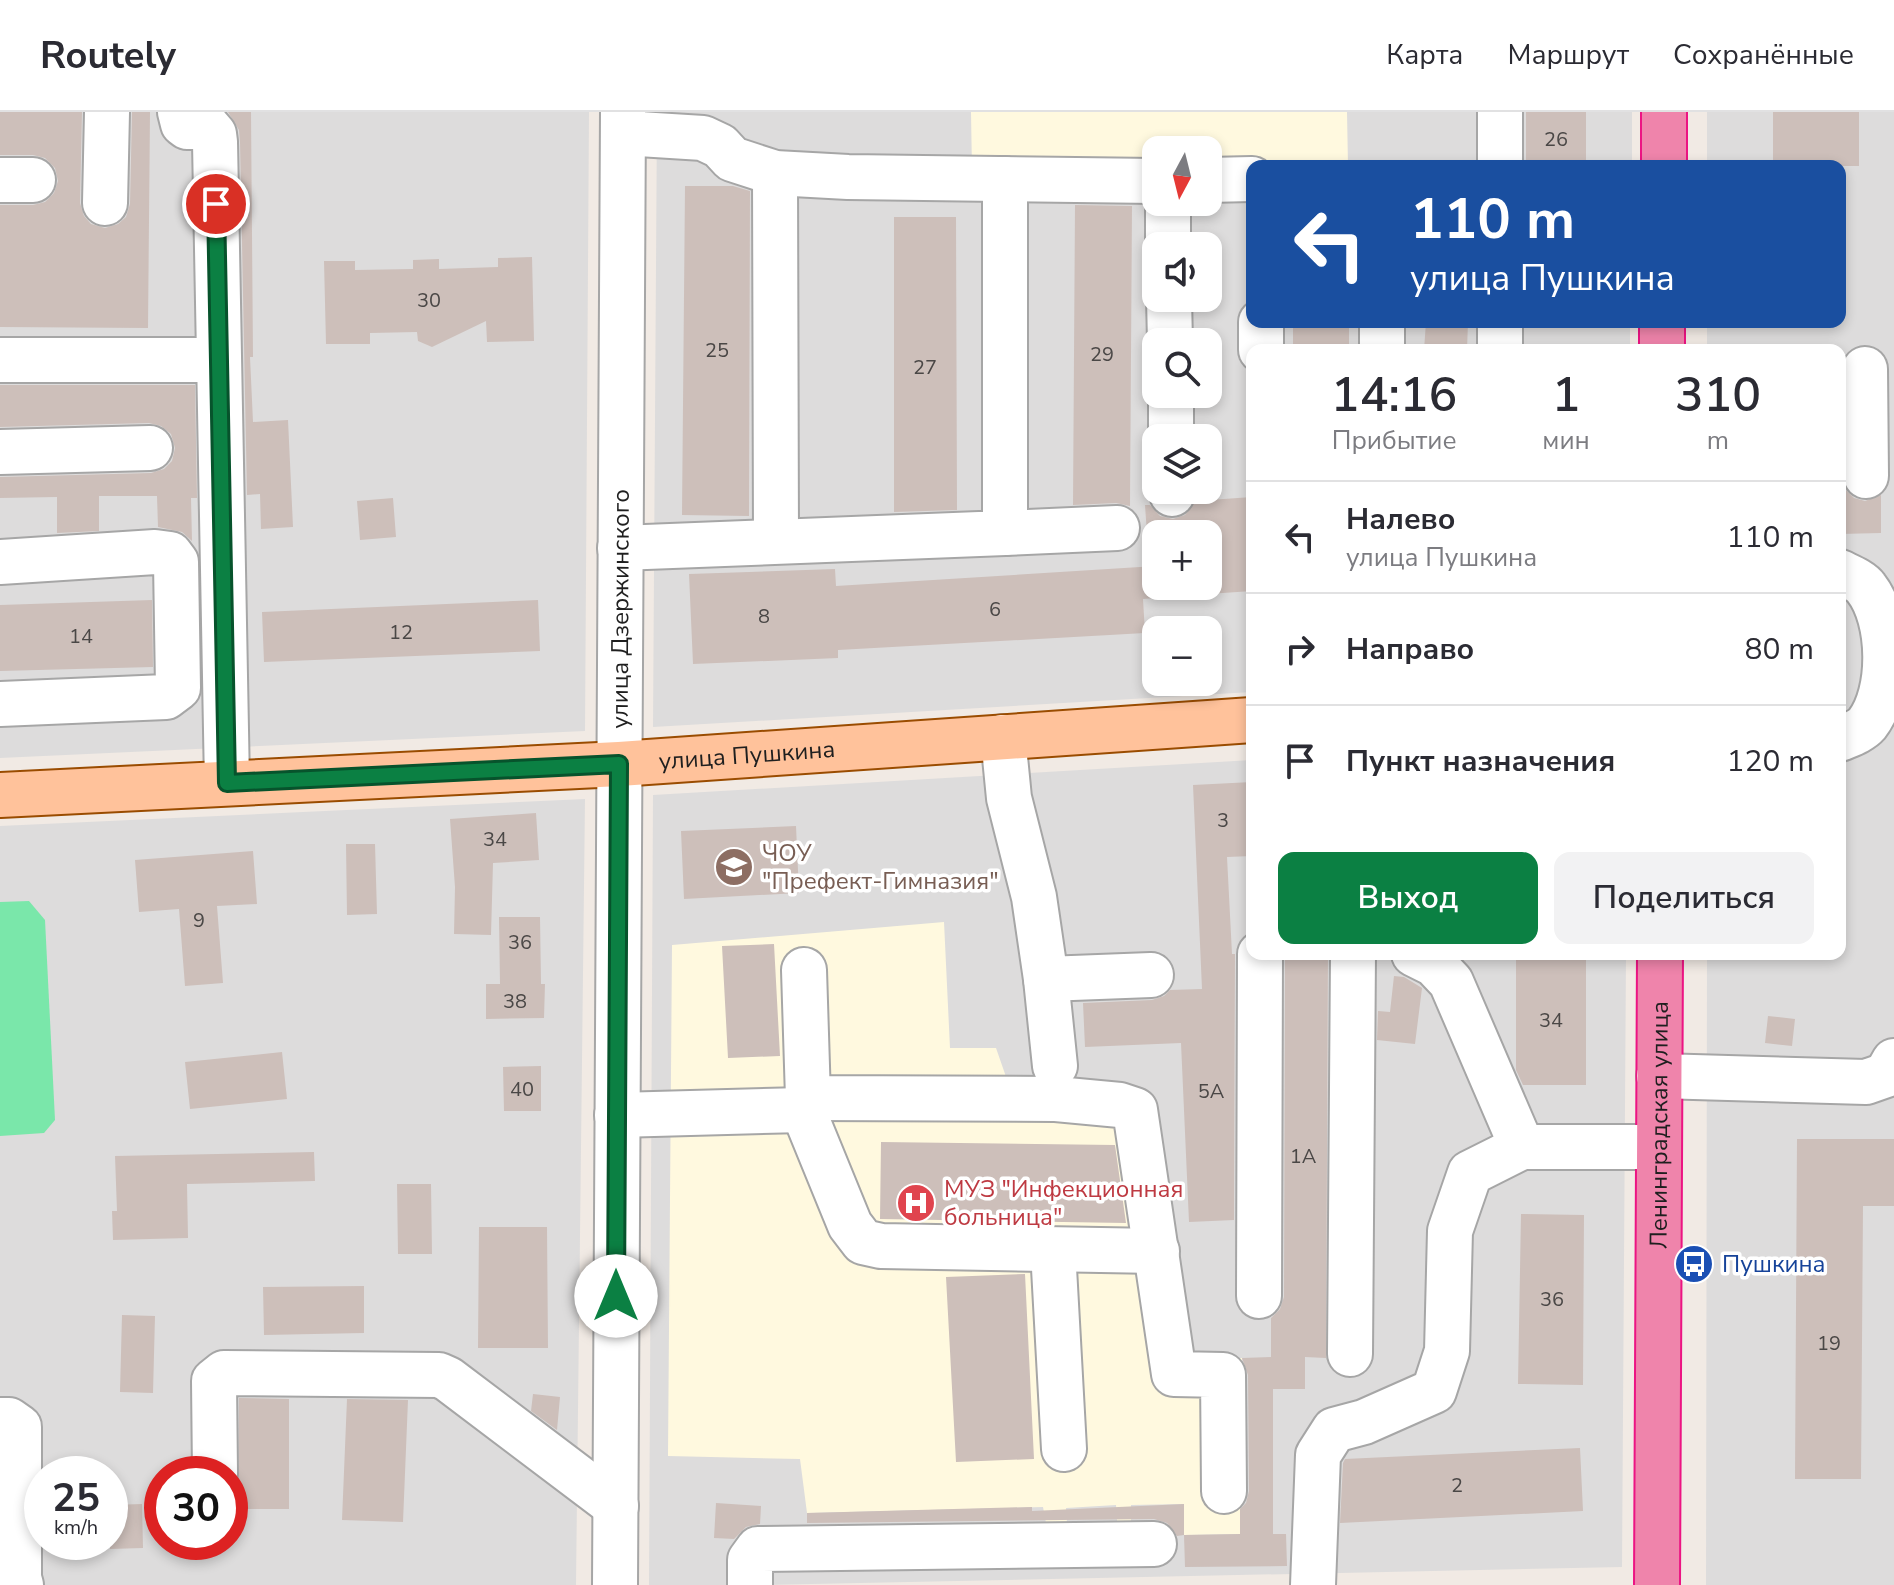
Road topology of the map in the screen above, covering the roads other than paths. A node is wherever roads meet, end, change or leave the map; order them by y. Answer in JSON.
{"nodes":[{"id":1,"x":107,"y":112,"type":"edge"},
{"id":2,"x":180,"y":112,"type":"edge"},
{"id":3,"x":1500,"y":112,"type":"edge"},
{"id":4,"x":1664,"y":112,"type":"edge"},
{"id":5,"x":623,"y":122,"type":"edge"},
{"id":6,"x":1500,"y":160,"type":"edge"},
{"id":7,"x":1664,"y":160,"type":"edge"},
{"id":8,"x":775,"y":173,"type":"junction"},
{"id":9,"x":1005,"y":179,"type":"junction"},
{"id":10,"x":1246,"y":179,"type":"edge"},
{"id":11,"x":1222,"y":180,"type":"edge"},
{"id":12,"x":1142,"y":181,"type":"edge"},
{"id":13,"x":105,"y":203,"type":"dead end"},
{"id":14,"x":0,"y":360,"type":"edge"},
{"id":15,"x":218,"y":360,"type":"junction"},
{"id":16,"x":1866,"y":369,"type":"edge"},
{"id":17,"x":150,"y":448,"type":"dead end"},
{"id":18,"x":0,"y":452,"type":"edge"},
{"id":19,"x":1866,"y":476,"type":"dead end"},
{"id":20,"x":1117,"y":528,"type":"dead end"},
{"id":21,"x":1005,"y":533,"type":"junction"},
{"id":22,"x":776,"y":540,"type":"junction"},
{"id":23,"x":620,"y":548,"type":"junction"},
{"id":24,"x":0,"y":562,"type":"edge"},
{"id":25,"x":1846,"y":575,"type":"edge"},
{"id":26,"x":177,"y":602,"type":"junction"},
{"id":27,"x":222,"y":603,"type":"junction"},
{"id":28,"x":0,"y":704,"type":"edge"},
{"id":29,"x":1246,"y":720,"type":"edge"},
{"id":30,"x":1846,"y":736,"type":"edge"},
{"id":31,"x":1003,"y":737,"type":"junction"},
{"id":32,"x":619,"y":764,"type":"junction"},
{"id":33,"x":227,"y":783,"type":"junction"},
{"id":34,"x":0,"y":795,"type":"edge"},
{"id":35,"x":1260,"y":960,"type":"edge"},
{"id":36,"x":1353,"y":960,"type":"edge"},
{"id":37,"x":1426,"y":960,"type":"edge"},
{"id":38,"x":1660,"y":960,"type":"edge"},
{"id":39,"x":804,"y":970,"type":"dead end"},
{"id":40,"x":1151,"y":975,"type":"dead end"},
{"id":41,"x":1046,"y":979,"type":"junction"},
{"id":42,"x":1894,"y":1061,"type":"edge"},
{"id":43,"x":1055,"y":1066,"type":"dead end"},
{"id":44,"x":1659,"y":1076,"type":"junction"},
{"id":45,"x":806,"y":1104,"type":"junction"},
{"id":46,"x":617,"y":1115,"type":"junction"},
{"id":47,"x":1522,"y":1147,"type":"junction"},
{"id":48,"x":1658,"y":1147,"type":"junction"},
{"id":49,"x":1053,"y":1250,"type":"junction"},
{"id":50,"x":1157,"y":1251,"type":"junction"},
{"id":51,"x":1259,"y":1296,"type":"dead end"},
{"id":52,"x":1350,"y":1354,"type":"dead end"},
{"id":53,"x":0,"y":1420,"type":"edge"},
{"id":54,"x":1064,"y":1449,"type":"dead end"},
{"id":55,"x":215,"y":1456,"type":"edge"},
{"id":56,"x":1224,"y":1491,"type":"dead end"},
{"id":57,"x":616,"y":1506,"type":"junction"},
{"id":58,"x":1154,"y":1544,"type":"dead end"},
{"id":59,"x":21,"y":1585,"type":"edge"},
{"id":60,"x":615,"y":1585,"type":"edge"},
{"id":61,"x":750,"y":1585,"type":"edge"},
{"id":62,"x":1313,"y":1585,"type":"edge"},
{"id":63,"x":1657,"y":1585,"type":"edge"}],
"edges":[{"from":1,"to":13,"type":"street"},
{"from":2,"to":15,"type":"street"},
{"from":3,"to":6,"type":"street"},
{"from":4,"to":7,"type":"highway"},
{"from":5,"to":8,"type":"street"},
{"from":5,"to":23,"type":"street","name":"улица Дзержинского"},
{"from":8,"to":9,"type":"street"},
{"from":8,"to":22,"type":"street"},
{"from":9,"to":12,"type":"street"},
{"from":9,"to":21,"type":"street"},
{"from":10,"to":11,"type":"street"},
{"from":14,"to":15,"type":"street"},
{"from":15,"to":27,"type":"street"},
{"from":16,"to":19,"type":"street"},
{"from":17,"to":18,"type":"street"},
{"from":20,"to":21,"type":"street"},
{"from":21,"to":22,"type":"street"},
{"from":22,"to":23,"type":"street"},
{"from":23,"to":32,"type":"street","name":"улица Дзержинского"},
{"from":24,"to":26,"type":"street"},
{"from":25,"to":30,"type":"street"},
{"from":26,"to":27,"type":"street"},
{"from":26,"to":28,"type":"street"},
{"from":27,"to":33,"type":"street"},
{"from":29,"to":31,"type":"main road","name":"улица Пушкина"},
{"from":31,"to":32,"type":"main road","name":"улица Пушкина"},
{"from":31,"to":41,"type":"street"},
{"from":32,"to":33,"type":"main road","name":"улица Пушкина"},
{"from":32,"to":46,"type":"street","name":"улица Дзержинского"},
{"from":33,"to":34,"type":"main road","name":"улица Пушкина"},
{"from":35,"to":51,"type":"street"},
{"from":36,"to":52,"type":"street"},
{"from":37,"to":47,"type":"street"},
{"from":38,"to":44,"type":"highway","name":"Ленинградская улица"},
{"from":39,"to":45,"type":"street"},
{"from":40,"to":41,"type":"street"},
{"from":41,"to":43,"type":"street"},
{"from":42,"to":44,"type":"street"},
{"from":44,"to":48,"type":"highway","name":"Ленинградская улица"},
{"from":45,"to":46,"type":"street"},
{"from":45,"to":49,"type":"street"},
{"from":45,"to":50,"type":"street"},
{"from":46,"to":57,"type":"street","name":"улица Дзержинского"},
{"from":47,"to":48,"type":"street"},
{"from":47,"to":62,"type":"street"},
{"from":48,"to":63,"type":"highway","name":"Ленинградская улица"},
{"from":49,"to":50,"type":"street"},
{"from":49,"to":54,"type":"street"},
{"from":50,"to":56,"type":"street"},
{"from":53,"to":59,"type":"street"},
{"from":55,"to":57,"type":"street"},
{"from":57,"to":60,"type":"street","name":"улица Дзержинского"},
{"from":58,"to":61,"type":"street"}]}
